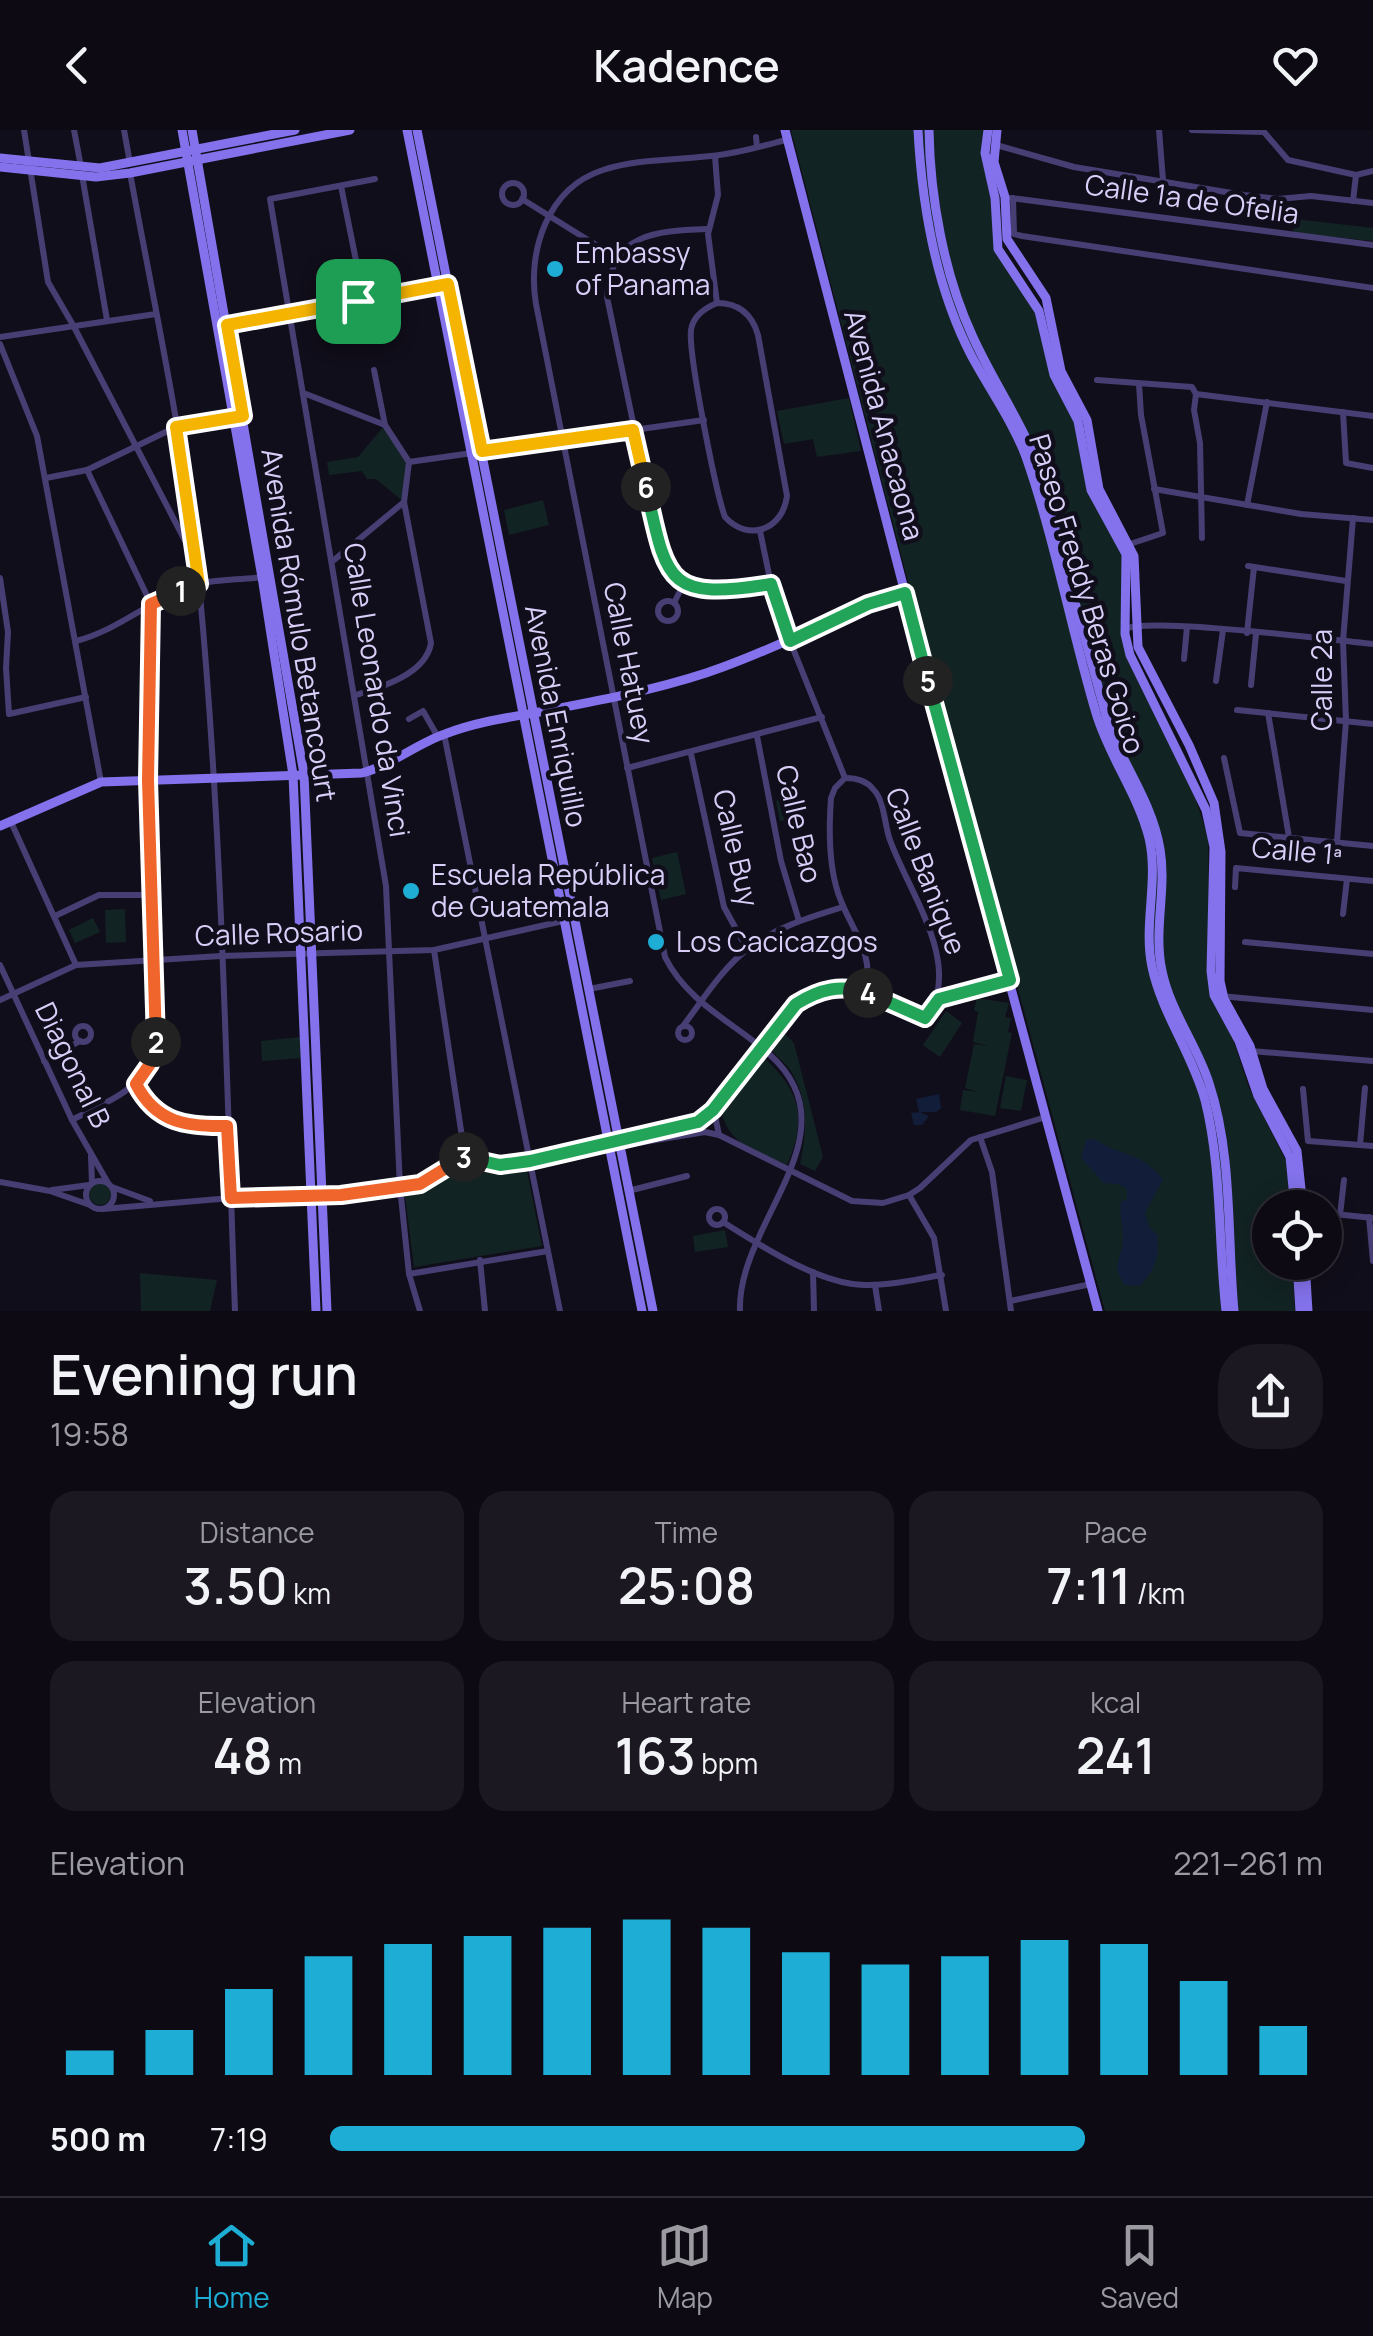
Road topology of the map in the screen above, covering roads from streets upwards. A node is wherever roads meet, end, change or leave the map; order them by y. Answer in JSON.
{"nodes":[{"id":1,"x":24,"y":130,"type":"edge"},
{"id":2,"x":74,"y":130,"type":"edge"},
{"id":3,"x":124,"y":130,"type":"edge"},
{"id":4,"x":182,"y":130,"type":"edge"},
{"id":5,"x":192,"y":130,"type":"edge"},
{"id":6,"x":295,"y":130,"type":"edge"},
{"id":7,"x":350,"y":130,"type":"edge"},
{"id":8,"x":407,"y":130,"type":"edge"},
{"id":9,"x":417,"y":130,"type":"edge"},
{"id":10,"x":918,"y":130,"type":"edge"},
{"id":11,"x":929,"y":130,"type":"edge"},
{"id":12,"x":988,"y":130,"type":"edge"},
{"id":13,"x":997,"y":130,"type":"edge"},
{"id":14,"x":1159,"y":130,"type":"edge"},
{"id":15,"x":1192,"y":130,"type":"edge"},
{"id":16,"x":786,"y":135,"type":"edge"},
{"id":17,"x":264,"y":137,"type":"edge"},
{"id":18,"x":756,"y":137,"type":"dead end"},
{"id":19,"x":994,"y":144,"type":"junction"},
{"id":20,"x":757,"y":148,"type":"junction"},
{"id":21,"x":191,"y":156,"type":"junction"},
{"id":22,"x":715,"y":156,"type":"junction"},
{"id":23,"x":0,"y":158,"type":"edge"},
{"id":24,"x":31,"y":166,"type":"junction"},
{"id":25,"x":0,"y":168,"type":"edge"},
{"id":26,"x":130,"y":169,"type":"junction"},
{"id":27,"x":1373,"y":171,"type":"edge"},
{"id":28,"x":81,"y":172,"type":"junction"},
{"id":29,"x":1356,"y":175,"type":"junction"},
{"id":30,"x":375,"y":179,"type":"dead end"},
{"id":31,"x":1163,"y":180,"type":"junction"},
{"id":32,"x":341,"y":186,"type":"junction"},
{"id":33,"x":1009,"y":197,"type":"junction"},
{"id":34,"x":522,"y":199,"type":"dead end"},
{"id":35,"x":1353,"y":201,"type":"junction"},
{"id":36,"x":1373,"y":203,"type":"edge"},
{"id":37,"x":550,"y":217,"type":"junction"},
{"id":38,"x":709,"y":230,"type":"junction"},
{"id":39,"x":1373,"y":245,"type":"edge"},
{"id":40,"x":617,"y":258,"type":"junction"},
{"id":41,"x":442,"y":285,"type":"junction"},
{"id":42,"x":1373,"y":288,"type":"edge"},
{"id":43,"x":364,"y":300,"type":"junction"},
{"id":44,"x":716,"y":303,"type":"junction"},
{"id":45,"x":156,"y":314,"type":"junction"},
{"id":46,"x":290,"y":314,"type":"junction"},
{"id":47,"x":107,"y":320,"type":"junction"},
{"id":48,"x":73,"y":325,"type":"junction"},
{"id":49,"x":227,"y":325,"type":"junction"},
{"id":50,"x":216,"y":327,"type":"junction"},
{"id":51,"x":0,"y":340,"type":"edge"},
{"id":52,"x":374,"y":370,"type":"dead end"},
{"id":53,"x":1097,"y":380,"type":"dead end"},
{"id":54,"x":1139,"y":384,"type":"junction"},
{"id":55,"x":304,"y":393,"type":"junction"},
{"id":56,"x":1196,"y":394,"type":"junction"},
{"id":57,"x":1267,"y":402,"type":"junction"},
{"id":58,"x":1343,"y":412,"type":"junction"},
{"id":59,"x":237,"y":416,"type":"junction"},
{"id":60,"x":1373,"y":416,"type":"edge"},
{"id":61,"x":704,"y":420,"type":"junction"},
{"id":62,"x":385,"y":425,"type":"junction"},
{"id":63,"x":176,"y":427,"type":"junction"},
{"id":64,"x":633,"y":430,"type":"junction"},
{"id":65,"x":563,"y":440,"type":"junction"},
{"id":66,"x":136,"y":446,"type":"junction"},
{"id":67,"x":476,"y":452,"type":"junction"},
{"id":68,"x":409,"y":462,"type":"junction"},
{"id":69,"x":1373,"y":468,"type":"edge"},
{"id":70,"x":87,"y":470,"type":"junction"},
{"id":71,"x":46,"y":478,"type":"junction"},
{"id":72,"x":1154,"y":489,"type":"junction"},
{"id":73,"x":1200,"y":496,"type":"junction"},
{"id":74,"x":404,"y":502,"type":"junction"},
{"id":75,"x":1247,"y":505,"type":"junction"},
{"id":76,"x":1353,"y":518,"type":"junction"},
{"id":77,"x":1373,"y":520,"type":"edge"},
{"id":78,"x":764,"y":530,"type":"junction"},
{"id":79,"x":1202,"y":538,"type":"dead end"},
{"id":80,"x":1130,"y":544,"type":"junction"},
{"id":81,"x":333,"y":561,"type":"junction"},
{"id":82,"x":196,"y":563,"type":"junction"},
{"id":83,"x":262,"y":577,"type":"junction"},
{"id":84,"x":0,"y":578,"type":"edge"},
{"id":85,"x":1346,"y":580,"type":"junction"},
{"id":86,"x":684,"y":582,"type":"junction"},
{"id":87,"x":199,"y":584,"type":"junction"},
{"id":88,"x":771,"y":584,"type":"junction"},
{"id":89,"x":905,"y":593,"type":"junction"},
{"id":90,"x":674,"y":603,"type":"dead end"},
{"id":91,"x":151,"y":604,"type":"junction"},
{"id":92,"x":1130,"y":627,"type":"junction"},
{"id":93,"x":1186,"y":627,"type":"junction"},
{"id":94,"x":1222,"y":630,"type":"junction"},
{"id":95,"x":1252,"y":634,"type":"junction"},
{"id":96,"x":76,"y":640,"type":"junction"},
{"id":97,"x":790,"y":641,"type":"junction"},
{"id":98,"x":1343,"y":642,"type":"junction"},
{"id":99,"x":1373,"y":644,"type":"edge"},
{"id":100,"x":1184,"y":659,"type":"dead end"},
{"id":101,"x":282,"y":666,"type":"junction"},
{"id":102,"x":1216,"y":681,"type":"dead end"},
{"id":103,"x":1251,"y":685,"type":"dead end"},
{"id":104,"x":356,"y":695,"type":"junction"},
{"id":105,"x":612,"y":696,"type":"junction"},
{"id":106,"x":86,"y":697,"type":"junction"},
{"id":107,"x":1237,"y":710,"type":"dead end"},
{"id":108,"x":535,"y":712,"type":"junction"},
{"id":109,"x":1268,"y":714,"type":"junction"},
{"id":110,"x":522,"y":715,"type":"junction"},
{"id":111,"x":822,"y":717,"type":"junction"},
{"id":112,"x":409,"y":719,"type":"dead end"},
{"id":113,"x":1346,"y":721,"type":"junction"},
{"id":114,"x":1373,"y":724,"type":"edge"},
{"id":115,"x":441,"y":735,"type":"junction"},
{"id":116,"x":757,"y":736,"type":"junction"},
{"id":117,"x":692,"y":754,"type":"junction"},
{"id":118,"x":1224,"y":758,"type":"dead end"},
{"id":119,"x":627,"y":768,"type":"junction"},
{"id":120,"x":369,"y":772,"type":"junction"},
{"id":121,"x":299,"y":775,"type":"junction"},
{"id":122,"x":214,"y":778,"type":"junction"},
{"id":123,"x":845,"y":778,"type":"junction"},
{"id":124,"x":148,"y":780,"type":"junction"},
{"id":125,"x":101,"y":782,"type":"junction"},
{"id":126,"x":11,"y":822,"type":"junction"},
{"id":127,"x":0,"y":826,"type":"edge"},
{"id":128,"x":550,"y":827,"type":"junction"},
{"id":129,"x":1289,"y":837,"type":"junction"},
{"id":130,"x":1337,"y":842,"type":"junction"},
{"id":131,"x":1373,"y":846,"type":"edge"},
{"id":132,"x":1347,"y":878,"type":"junction"},
{"id":133,"x":1373,"y":881,"type":"edge"},
{"id":134,"x":1235,"y":887,"type":"dead end"},
{"id":135,"x":153,"y":895,"type":"junction"},
{"id":136,"x":843,"y":907,"type":"junction"},
{"id":137,"x":1343,"y":914,"type":"dead end"},
{"id":138,"x":55,"y":916,"type":"junction"},
{"id":139,"x":563,"y":921,"type":"junction"},
{"id":140,"x":798,"y":921,"type":"junction"},
{"id":141,"x":486,"y":938,"type":"junction"},
{"id":142,"x":1245,"y":942,"type":"dead end"},
{"id":143,"x":746,"y":949,"type":"junction"},
{"id":144,"x":434,"y":950,"type":"junction"},
{"id":145,"x":389,"y":951,"type":"junction"},
{"id":146,"x":306,"y":954,"type":"junction"},
{"id":147,"x":1373,"y":954,"type":"edge"},
{"id":148,"x":221,"y":956,"type":"junction"},
{"id":149,"x":154,"y":962,"type":"junction"},
{"id":150,"x":76,"y":965,"type":"junction"},
{"id":151,"x":0,"y":966,"type":"edge"},
{"id":152,"x":1010,"y":980,"type":"junction"},
{"id":153,"x":630,"y":981,"type":"dead end"},
{"id":154,"x":588,"y":990,"type":"junction"},
{"id":155,"x":866,"y":991,"type":"junction"},
{"id":156,"x":13,"y":993,"type":"junction"},
{"id":157,"x":1219,"y":996,"type":"junction"},
{"id":158,"x":939,"y":999,"type":"junction"},
{"id":159,"x":0,"y":1000,"type":"edge"},
{"id":160,"x":700,"y":1004,"type":"junction"},
{"id":161,"x":1373,"y":1010,"type":"edge"},
{"id":162,"x":683,"y":1026,"type":"dead end"},
{"id":163,"x":80,"y":1041,"type":"dead end"},
{"id":164,"x":760,"y":1048,"type":"junction"},
{"id":165,"x":1251,"y":1051,"type":"junction"},
{"id":166,"x":44,"y":1061,"type":"junction"},
{"id":167,"x":1373,"y":1061,"type":"edge"},
{"id":168,"x":136,"y":1084,"type":"junction"},
{"id":169,"x":1365,"y":1088,"type":"dead end"},
{"id":170,"x":1304,"y":1089,"type":"dead end"},
{"id":171,"x":713,"y":1110,"type":"junction"},
{"id":172,"x":1046,"y":1117,"type":"junction"},
{"id":173,"x":72,"y":1120,"type":"junction"},
{"id":174,"x":227,"y":1126,"type":"junction"},
{"id":175,"x":719,"y":1136,"type":"junction"},
{"id":176,"x":980,"y":1136,"type":"junction"},
{"id":177,"x":614,"y":1144,"type":"junction"},
{"id":178,"x":1360,"y":1145,"type":"junction"},
{"id":179,"x":1373,"y":1146,"type":"edge"},
{"id":180,"x":90,"y":1150,"type":"junction"},
{"id":181,"x":465,"y":1157,"type":"junction"},
{"id":182,"x":530,"y":1161,"type":"junction"},
{"id":183,"x":790,"y":1170,"type":"junction"},
{"id":184,"x":688,"y":1176,"type":"dead end"},
{"id":185,"x":1344,"y":1180,"type":"dead end"},
{"id":186,"x":0,"y":1182,"type":"edge"},
{"id":187,"x":91,"y":1184,"type":"junction"},
{"id":188,"x":110,"y":1185,"type":"junction"},
{"id":189,"x":400,"y":1187,"type":"junction"},
{"id":190,"x":1293,"y":1190,"type":"edge"},
{"id":191,"x":1301,"y":1190,"type":"edge"},
{"id":192,"x":50,"y":1191,"type":"junction"},
{"id":193,"x":628,"y":1191,"type":"junction"},
{"id":194,"x":910,"y":1195,"type":"junction"},
{"id":195,"x":317,"y":1196,"type":"junction"},
{"id":196,"x":1342,"y":1197,"type":"edge"},
{"id":197,"x":231,"y":1198,"type":"junction"},
{"id":198,"x":156,"y":1204,"type":"junction"},
{"id":199,"x":90,"y":1205,"type":"junction"},
{"id":200,"x":103,"y":1209,"type":"junction"},
{"id":201,"x":1342,"y":1214,"type":"edge"},
{"id":202,"x":1371,"y":1218,"type":"edge"},
{"id":203,"x":723,"y":1222,"type":"dead end"},
{"id":204,"x":755,"y":1242,"type":"junction"},
{"id":205,"x":548,"y":1252,"type":"junction"},
{"id":206,"x":480,"y":1260,"type":"junction"},
{"id":207,"x":1373,"y":1261,"type":"edge"},
{"id":208,"x":813,"y":1272,"type":"junction"},
{"id":209,"x":410,"y":1274,"type":"junction"},
{"id":210,"x":942,"y":1275,"type":"junction"},
{"id":211,"x":1298,"y":1280,"type":"edge"},
{"id":212,"x":1307,"y":1280,"type":"edge"},
{"id":213,"x":1090,"y":1284,"type":"junction"},
{"id":214,"x":875,"y":1285,"type":"junction"},
{"id":215,"x":1010,"y":1301,"type":"junction"},
{"id":216,"x":236,"y":1311,"type":"edge"},
{"id":217,"x":316,"y":1311,"type":"edge"},
{"id":218,"x":327,"y":1311,"type":"edge"},
{"id":219,"x":420,"y":1311,"type":"edge"},
{"id":220,"x":485,"y":1311,"type":"edge"},
{"id":221,"x":560,"y":1311,"type":"edge"},
{"id":222,"x":642,"y":1311,"type":"edge"},
{"id":223,"x":653,"y":1311,"type":"edge"},
{"id":224,"x":740,"y":1311,"type":"edge"},
{"id":225,"x":814,"y":1311,"type":"edge"},
{"id":226,"x":879,"y":1311,"type":"edge"},
{"id":227,"x":946,"y":1311,"type":"edge"},
{"id":228,"x":1011,"y":1311,"type":"edge"},
{"id":229,"x":1098,"y":1311,"type":"edge"},
{"id":230,"x":1226,"y":1311,"type":"edge"},
{"id":231,"x":1234,"y":1311,"type":"edge"},
{"id":232,"x":1300,"y":1311,"type":"edge"},
{"id":233,"x":1308,"y":1311,"type":"edge"}],
"edges":[{"from":1,"to":24,"type":"street"},
{"from":2,"to":28,"type":"street"},
{"from":3,"to":26,"type":"street"},
{"from":4,"to":21,"type":"street","name":"Avenida Rómulo Betancourt"},
{"from":5,"to":21,"type":"street","name":"Avenida Rómulo Betancourt"},
{"from":6,"to":17,"type":"street"},
{"from":7,"to":17,"type":"street"},
{"from":8,"to":41,"type":"street","name":"Avenida Enriquillo"},
{"from":9,"to":41,"type":"street","name":"Avenida Enriquillo"},
{"from":10,"to":230,"type":"street","name":"Paseo Freddy Beras Goico"},
{"from":11,"to":231,"type":"street","name":"Paseo Freddy Beras Goico"},
{"from":12,"to":92,"type":"street"},
{"from":13,"to":19,"type":"street"},
{"from":14,"to":31,"type":"street"},
{"from":15,"to":29,"type":"street"},
{"from":16,"to":20,"type":"street","name":"Calle Hatuey"},
{"from":16,"to":89,"type":"street","name":"Avenida Anacaona"},
{"from":17,"to":21,"type":"street"},
{"from":18,"to":20,"type":"street"},
{"from":19,"to":31,"type":"street"},
{"from":19,"to":33,"type":"street"},
{"from":20,"to":22,"type":"street","name":"Calle Hatuey"},
{"from":21,"to":26,"type":"street"},
{"from":21,"to":49,"type":"street","name":"Avenida Rómulo Betancourt"},
{"from":21,"to":50,"type":"street","name":"Avenida Rómulo Betancourt"},
{"from":22,"to":37,"type":"street","name":"Calle Hatuey"},
{"from":22,"to":38,"type":"street"},
{"from":23,"to":24,"type":"street"},
{"from":24,"to":25,"type":"street"},
{"from":24,"to":28,"type":"street"},
{"from":24,"to":48,"type":"street"},
{"from":26,"to":28,"type":"street"},
{"from":26,"to":45,"type":"street"},
{"from":27,"to":29,"type":"street"},
{"from":28,"to":47,"type":"street"},
{"from":29,"to":35,"type":"street"},
{"from":30,"to":32,"type":"street"},
{"from":31,"to":35,"type":"street"},
{"from":32,"to":43,"type":"street"},
{"from":32,"to":46,"type":"street","name":"Calle Leonardo da Vinci"},
{"from":33,"to":39,"type":"street","name":"Calle 1a de Ofelia"},
{"from":33,"to":42,"type":"street"},
{"from":33,"to":80,"type":"street"},
{"from":34,"to":37,"type":"street"},
{"from":35,"to":36,"type":"street"},
{"from":37,"to":40,"type":"street"},
{"from":37,"to":65,"type":"street","name":"Calle Hatuey"},
{"from":38,"to":40,"type":"street"},
{"from":38,"to":44,"type":"street"},
{"from":40,"to":64,"type":"street"},
{"from":41,"to":43,"type":"street"},
{"from":41,"to":67,"type":"street","name":"Avenida Enriquillo"},
{"from":43,"to":46,"type":"street"},
{"from":44,"to":61,"type":"street"},
{"from":44,"to":78,"type":"street"},
{"from":45,"to":47,"type":"street"},
{"from":45,"to":63,"type":"street"},
{"from":46,"to":49,"type":"street"},
{"from":46,"to":55,"type":"street","name":"Calle Leonardo da Vinci"},
{"from":47,"to":48,"type":"street"},
{"from":48,"to":51,"type":"street"},
{"from":48,"to":66,"type":"street"},
{"from":49,"to":50,"type":"street"},
{"from":49,"to":59,"type":"street","name":"Avenida Rómulo Betancourt"},
{"from":50,"to":59,"type":"street","name":"Avenida Rómulo Betancourt"},
{"from":51,"to":71,"type":"street"},
{"from":52,"to":62,"type":"street"},
{"from":53,"to":54,"type":"street"},
{"from":54,"to":56,"type":"street"},
{"from":54,"to":72,"type":"street"},
{"from":55,"to":62,"type":"street"},
{"from":55,"to":81,"type":"street","name":"Calle Leonardo da Vinci"},
{"from":56,"to":57,"type":"street"},
{"from":56,"to":73,"type":"street"},
{"from":57,"to":58,"type":"street"},
{"from":57,"to":75,"type":"street"},
{"from":58,"to":60,"type":"street"},
{"from":58,"to":69,"type":"street"},
{"from":59,"to":63,"type":"street"},
{"from":59,"to":83,"type":"street","name":"Avenida Rómulo Betancourt"},
{"from":59,"to":101,"type":"street","name":"Avenida Rómulo Betancourt"},
{"from":61,"to":64,"type":"street"},
{"from":61,"to":78,"type":"street"},
{"from":62,"to":68,"type":"street"},
{"from":63,"to":66,"type":"street"},
{"from":63,"to":82,"type":"street"},
{"from":64,"to":65,"type":"street"},
{"from":64,"to":86,"type":"street"},
{"from":65,"to":67,"type":"street"},
{"from":65,"to":105,"type":"street","name":"Calle Hatuey"},
{"from":66,"to":70,"type":"street"},
{"from":66,"to":82,"type":"street"},
{"from":67,"to":68,"type":"street"},
{"from":67,"to":108,"type":"street","name":"Avenida Enriquillo"},
{"from":67,"to":110,"type":"street","name":"Avenida Enriquillo"},
{"from":68,"to":74,"type":"street"},
{"from":70,"to":71,"type":"street"},
{"from":70,"to":91,"type":"street"},
{"from":71,"to":96,"type":"street"},
{"from":72,"to":73,"type":"street"},
{"from":72,"to":80,"type":"street"},
{"from":73,"to":75,"type":"street"},
{"from":73,"to":79,"type":"street"},
{"from":74,"to":81,"type":"street"},
{"from":74,"to":104,"type":"street"},
{"from":75,"to":76,"type":"street"},
{"from":76,"to":77,"type":"street"},
{"from":76,"to":85,"type":"street","name":"Calle 2a"},
{"from":78,"to":88,"type":"street"},
{"from":80,"to":92,"type":"street"},
{"from":81,"to":104,"type":"street","name":"Calle Leonardo da Vinci"},
{"from":82,"to":87,"type":"street"},
{"from":83,"to":87,"type":"street"},
{"from":83,"to":101,"type":"street","name":"Avenida Rómulo Betancourt"},
{"from":84,"to":106,"type":"street"},
{"from":85,"to":95,"type":"street"},
{"from":85,"to":98,"type":"street","name":"Calle 2a"},
{"from":86,"to":88,"type":"street"},
{"from":86,"to":90,"type":"street"},
{"from":87,"to":91,"type":"street"},
{"from":87,"to":122,"type":"street"},
{"from":88,"to":97,"type":"street"},
{"from":89,"to":97,"type":"street"},
{"from":89,"to":152,"type":"street","name":"Avenida Anacaona"},
{"from":91,"to":96,"type":"street"},
{"from":91,"to":124,"type":"street"},
{"from":92,"to":93,"type":"street"},
{"from":92,"to":157,"type":"street"},
{"from":93,"to":94,"type":"street"},
{"from":93,"to":100,"type":"street"},
{"from":94,"to":95,"type":"street"},
{"from":94,"to":102,"type":"street"},
{"from":95,"to":98,"type":"street"},
{"from":95,"to":103,"type":"street"},
{"from":96,"to":106,"type":"street"},
{"from":97,"to":105,"type":"street"},
{"from":97,"to":111,"type":"street"},
{"from":98,"to":99,"type":"street"},
{"from":98,"to":113,"type":"street","name":"Calle 2a"},
{"from":101,"to":121,"type":"street","name":"Avenida Rómulo Betancourt"},
{"from":104,"to":120,"type":"street","name":"Calle Leonardo da Vinci"},
{"from":105,"to":108,"type":"street"},
{"from":105,"to":119,"type":"street","name":"Calle Hatuey"},
{"from":106,"to":125,"type":"street"},
{"from":107,"to":109,"type":"street"},
{"from":108,"to":110,"type":"street"},
{"from":108,"to":128,"type":"street","name":"Avenida Enriquillo"},
{"from":109,"to":113,"type":"street"},
{"from":109,"to":129,"type":"street"},
{"from":110,"to":115,"type":"street"},
{"from":110,"to":128,"type":"street","name":"Avenida Enriquillo"},
{"from":111,"to":116,"type":"street"},
{"from":111,"to":123,"type":"street"},
{"from":112,"to":115,"type":"street"},
{"from":113,"to":114,"type":"street"},
{"from":113,"to":130,"type":"street","name":"Calle 2a"},
{"from":115,"to":120,"type":"street"},
{"from":115,"to":141,"type":"street"},
{"from":116,"to":117,"type":"street"},
{"from":116,"to":140,"type":"street","name":"Calle Bao"},
{"from":117,"to":119,"type":"street"},
{"from":117,"to":143,"type":"street","name":"Calle Buy"},
{"from":118,"to":129,"type":"street"},
{"from":119,"to":160,"type":"street","name":"Calle Hatuey"},
{"from":120,"to":121,"type":"street"},
{"from":120,"to":145,"type":"street","name":"Calle Leonardo da Vinci"},
{"from":121,"to":122,"type":"street"},
{"from":121,"to":146,"type":"street","name":"Avenida Rómulo Betancourt"},
{"from":122,"to":124,"type":"street"},
{"from":122,"to":148,"type":"street"},
{"from":123,"to":136,"type":"street"},
{"from":123,"to":158,"type":"street","name":"Calle Banique"},
{"from":124,"to":125,"type":"street"},
{"from":124,"to":135,"type":"street"},
{"from":125,"to":126,"type":"street"},
{"from":126,"to":127,"type":"street"},
{"from":126,"to":138,"type":"street"},
{"from":128,"to":139,"type":"street","name":"Avenida Enriquillo"},
{"from":128,"to":154,"type":"street","name":"Avenida Enriquillo"},
{"from":129,"to":130,"type":"street"},
{"from":130,"to":131,"type":"street"},
{"from":132,"to":133,"type":"street","name":"Calle 1ª"},
{"from":132,"to":134,"type":"street","name":"Calle 1ª"},
{"from":132,"to":137,"type":"street"},
{"from":135,"to":138,"type":"street"},
{"from":135,"to":149,"type":"street"},
{"from":136,"to":140,"type":"street"},
{"from":136,"to":155,"type":"street"},
{"from":138,"to":150,"type":"street"},
{"from":139,"to":141,"type":"street","name":"Calle Rosario"},
{"from":139,"to":177,"type":"street","name":"Avenida Enriquillo"},
{"from":140,"to":143,"type":"street"},
{"from":141,"to":144,"type":"street","name":"Calle Rosario"},
{"from":141,"to":182,"type":"street"},
{"from":142,"to":147,"type":"street"},
{"from":143,"to":160,"type":"street"},
{"from":144,"to":145,"type":"street","name":"Calle Rosario"},
{"from":144,"to":181,"type":"street"},
{"from":145,"to":146,"type":"street","name":"Calle Rosario"},
{"from":145,"to":189,"type":"street","name":"Calle Leonardo da Vinci"},
{"from":146,"to":148,"type":"street","name":"Calle Rosario"},
{"from":146,"to":195,"type":"street","name":"Avenida Rómulo Betancourt"},
{"from":148,"to":149,"type":"street","name":"Calle Rosario"},
{"from":148,"to":174,"type":"street"},
{"from":149,"to":150,"type":"street","name":"Calle Rosario"},
{"from":149,"to":168,"type":"street"},
{"from":150,"to":156,"type":"street","name":"Calle Rosario"},
{"from":151,"to":156,"type":"street","name":"Diagonal B"},
{"from":152,"to":158,"type":"street"},
{"from":152,"to":172,"type":"street","name":"Avenida Anacaona"},
{"from":153,"to":154,"type":"street"},
{"from":154,"to":177,"type":"street","name":"Avenida Enriquillo"},
{"from":155,"to":158,"type":"street"},
{"from":155,"to":164,"type":"street"},
{"from":156,"to":159,"type":"street","name":"Calle Rosario"},
{"from":156,"to":166,"type":"street","name":"Diagonal B"},
{"from":157,"to":161,"type":"street"},
{"from":157,"to":165,"type":"street"},
{"from":157,"to":190,"type":"street"},
{"from":160,"to":162,"type":"street"},
{"from":160,"to":164,"type":"street","name":"Calle Hatuey"},
{"from":163,"to":166,"type":"street"},
{"from":164,"to":171,"type":"street"},
{"from":164,"to":183,"type":"street","name":"Calle Hatuey"},
{"from":165,"to":167,"type":"street"},
{"from":165,"to":191,"type":"street"},
{"from":166,"to":173,"type":"street","name":"Diagonal B"},
{"from":168,"to":173,"type":"street"},
{"from":168,"to":174,"type":"street"},
{"from":169,"to":178,"type":"street"},
{"from":170,"to":178,"type":"street"},
{"from":171,"to":175,"type":"street"},
{"from":171,"to":177,"type":"street"},
{"from":172,"to":176,"type":"street"},
{"from":172,"to":213,"type":"street","name":"Avenida Anacaona"},
{"from":173,"to":180,"type":"street","name":"Diagonal B"},
{"from":174,"to":197,"type":"street"},
{"from":175,"to":177,"type":"street"},
{"from":175,"to":183,"type":"street"},
{"from":176,"to":194,"type":"street"},
{"from":176,"to":215,"type":"street"},
{"from":177,"to":182,"type":"street"},
{"from":177,"to":193,"type":"street","name":"Avenida Enriquillo"},
{"from":177,"to":222,"type":"street","name":"Avenida Enriquillo"},
{"from":178,"to":179,"type":"street"},
{"from":180,"to":187,"type":"street"},
{"from":180,"to":188,"type":"street","name":"Diagonal B"},
{"from":181,"to":182,"type":"street"},
{"from":181,"to":189,"type":"street"},
{"from":182,"to":205,"type":"street"},
{"from":183,"to":194,"type":"street"},
{"from":183,"to":204,"type":"street","name":"Calle Hatuey"},
{"from":184,"to":193,"type":"street"},
{"from":185,"to":196,"type":"street"},
{"from":186,"to":192,"type":"street"},
{"from":187,"to":188,"type":"street"},
{"from":187,"to":192,"type":"street"},
{"from":187,"to":199,"type":"street"},
{"from":188,"to":198,"type":"street"},
{"from":188,"to":200,"type":"street"},
{"from":189,"to":195,"type":"street"},
{"from":189,"to":209,"type":"street","name":"Calle Leonardo da Vinci"},
{"from":192,"to":199,"type":"street"},
{"from":193,"to":223,"type":"street","name":"Avenida Enriquillo"},
{"from":194,"to":210,"type":"street"},
{"from":195,"to":197,"type":"street"},
{"from":195,"to":217,"type":"street","name":"Avenida Rómulo Betancourt"},
{"from":195,"to":218,"type":"street","name":"Avenida Rómulo Betancourt"},
{"from":197,"to":198,"type":"street"},
{"from":197,"to":216,"type":"street"},
{"from":198,"to":200,"type":"street"},
{"from":199,"to":200,"type":"street"},
{"from":201,"to":202,"type":"street"},
{"from":202,"to":207,"type":"street"},
{"from":203,"to":204,"type":"street"},
{"from":204,"to":208,"type":"street"},
{"from":204,"to":224,"type":"street","name":"Calle Hatuey"},
{"from":205,"to":206,"type":"street"},
{"from":205,"to":221,"type":"street"},
{"from":206,"to":209,"type":"street"},
{"from":206,"to":220,"type":"street"},
{"from":208,"to":214,"type":"street"},
{"from":208,"to":225,"type":"street"},
{"from":209,"to":219,"type":"street","name":"Calle Leonardo da Vinci"},
{"from":210,"to":214,"type":"street"},
{"from":210,"to":227,"type":"street"},
{"from":211,"to":232,"type":"street"},
{"from":212,"to":233,"type":"street"},
{"from":213,"to":215,"type":"street"},
{"from":213,"to":229,"type":"street","name":"Avenida Anacaona"},
{"from":214,"to":226,"type":"street"},
{"from":215,"to":228,"type":"street"}]}
